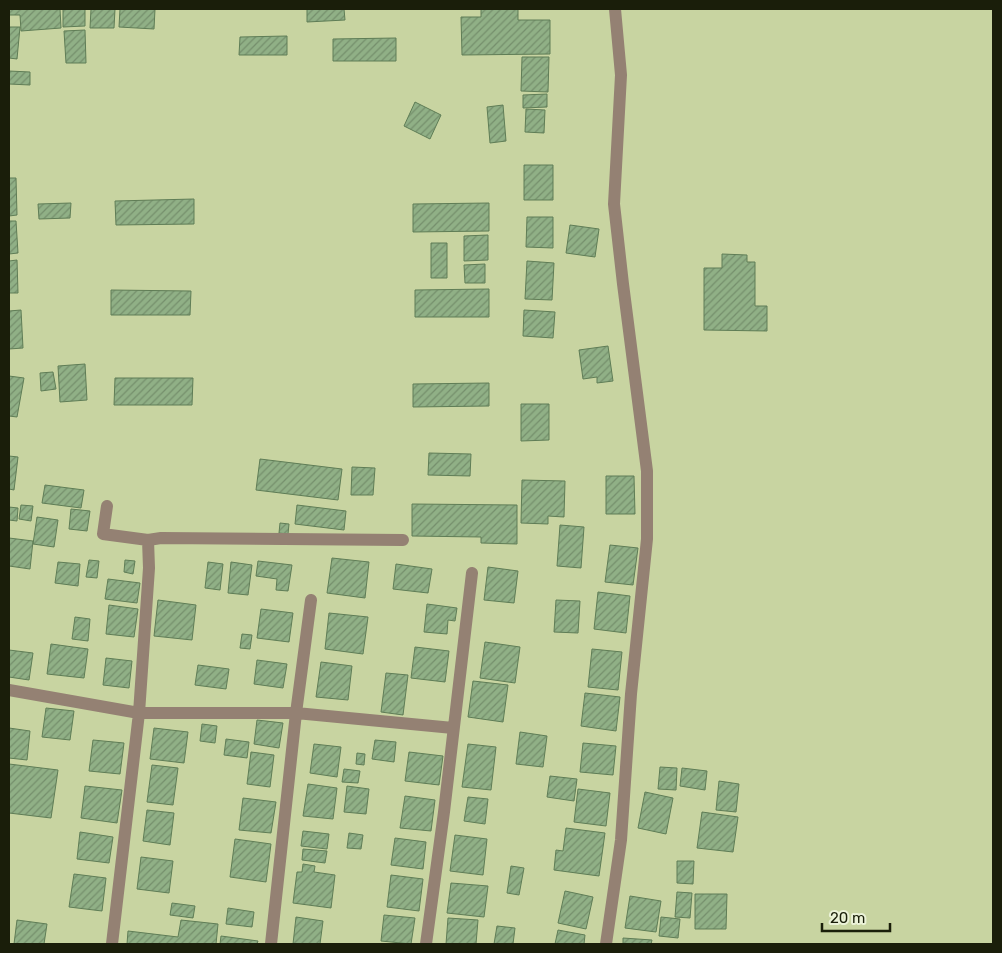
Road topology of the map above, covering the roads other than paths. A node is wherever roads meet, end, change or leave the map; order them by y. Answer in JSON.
{"nodes":[{"id":1,"x":615,"y":9,"type":"edge"},
{"id":2,"x":106,"y":506,"type":"dead end"},
{"id":3,"x":148,"y":540,"type":"junction"},
{"id":4,"x":403,"y":540,"type":"dead end"},
{"id":5,"x":472,"y":573,"type":"dead end"},
{"id":6,"x":312,"y":600,"type":"dead end"},
{"id":7,"x":9,"y":690,"type":"edge"},
{"id":8,"x":139,"y":713,"type":"junction"},
{"id":9,"x":296,"y":713,"type":"junction"},
{"id":10,"x":453,"y":728,"type":"junction"},
{"id":11,"x":112,"y":944,"type":"edge"},
{"id":12,"x":271,"y":944,"type":"edge"},
{"id":13,"x":426,"y":944,"type":"edge"},
{"id":14,"x":606,"y":944,"type":"edge"}],
"edges":[{"from":1,"to":14,"type":"street"},
{"from":2,"to":3,"type":"street"},
{"from":3,"to":4,"type":"street"},
{"from":3,"to":8,"type":"street"},
{"from":5,"to":10,"type":"street"},
{"from":6,"to":9,"type":"street"},
{"from":7,"to":8,"type":"street"},
{"from":8,"to":9,"type":"street"},
{"from":8,"to":11,"type":"street"},
{"from":9,"to":10,"type":"street"},
{"from":9,"to":12,"type":"street"},
{"from":10,"to":13,"type":"street"}]}
